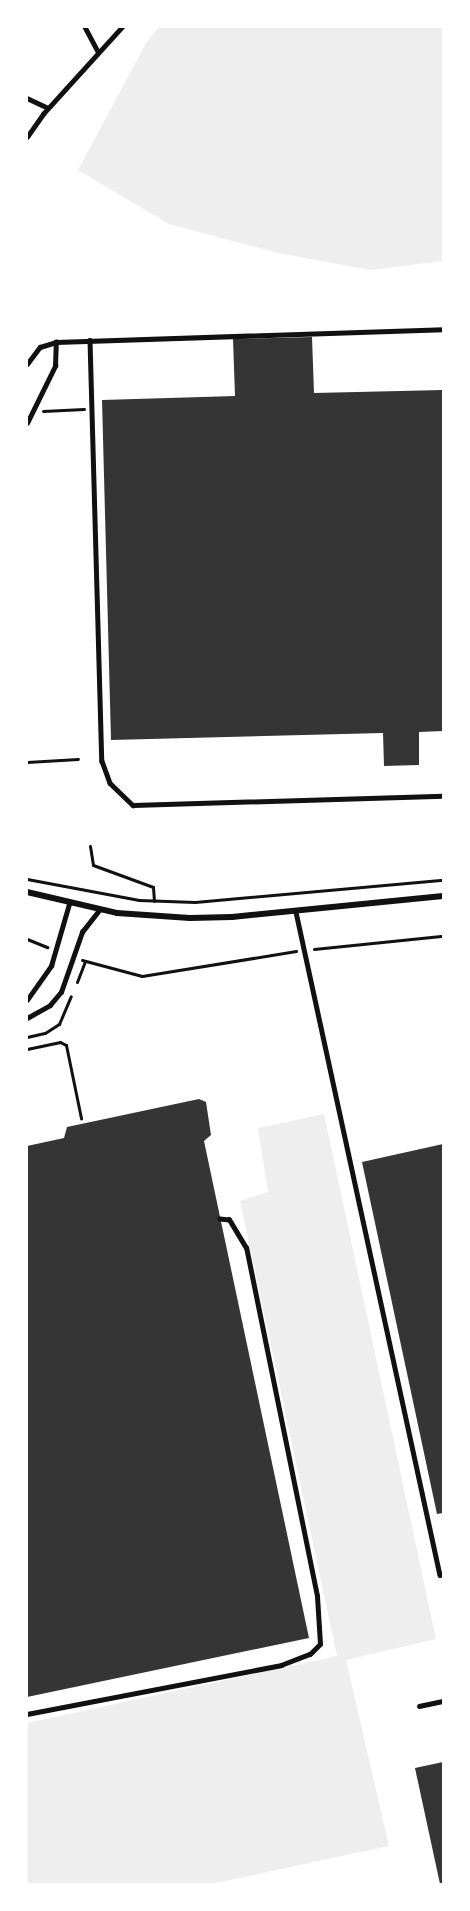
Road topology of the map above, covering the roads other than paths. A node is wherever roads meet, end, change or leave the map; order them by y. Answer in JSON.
{"nodes":[{"id":1,"x":85,"y":27,"type":"edge"},
{"id":2,"x":122,"y":27,"type":"edge"},
{"id":3,"x":98,"y":51,"type":"junction"},
{"id":4,"x":27,"y":98,"type":"edge"},
{"id":5,"x":48,"y":108,"type":"junction"},
{"id":6,"x":27,"y":137,"type":"edge"},
{"id":7,"x":443,"y":329,"type":"edge"},
{"id":8,"x":90,"y":340,"type":"junction"},
{"id":9,"x":56,"y":342,"type":"junction"},
{"id":10,"x":27,"y":364,"type":"edge"},
{"id":11,"x":27,"y":423,"type":"edge"},
{"id":12,"x":443,"y":796,"type":"edge"},
{"id":13,"x":27,"y":892,"type":"edge"},
{"id":14,"x":443,"y":896,"type":"edge"},
{"id":15,"x":69,"y":904,"type":"junction"},
{"id":16,"x":99,"y":910,"type":"junction"},
{"id":17,"x":296,"y":912,"type":"junction"},
{"id":18,"x":27,"y":1000,"type":"edge"},
{"id":19,"x":27,"y":1018,"type":"edge"},
{"id":20,"x":220,"y":1219,"type":"dead end"},
{"id":21,"x":443,"y":1574,"type":"edge"},
{"id":22,"x":443,"y":1701,"type":"edge"},
{"id":23,"x":419,"y":1706,"type":"dead end"},
{"id":24,"x":27,"y":1714,"type":"edge"}],
"edges":[{"from":1,"to":3,"type":"lane"},
{"from":2,"to":3,"type":"lane"},
{"from":3,"to":5,"type":"lane"},
{"from":4,"to":5,"type":"lane"},
{"from":5,"to":6,"type":"lane"},
{"from":7,"to":8,"type":"lane"},
{"from":8,"to":9,"type":"lane"},
{"from":8,"to":12,"type":"lane"},
{"from":9,"to":10,"type":"lane"},
{"from":9,"to":11,"type":"lane"},
{"from":13,"to":15,"type":"street"},
{"from":14,"to":17,"type":"street"},
{"from":15,"to":16,"type":"street"},
{"from":15,"to":18,"type":"lane"},
{"from":16,"to":17,"type":"street"},
{"from":16,"to":19,"type":"lane"},
{"from":17,"to":21,"type":"lane"},
{"from":20,"to":24,"type":"lane"},
{"from":22,"to":23,"type":"lane"}]}
